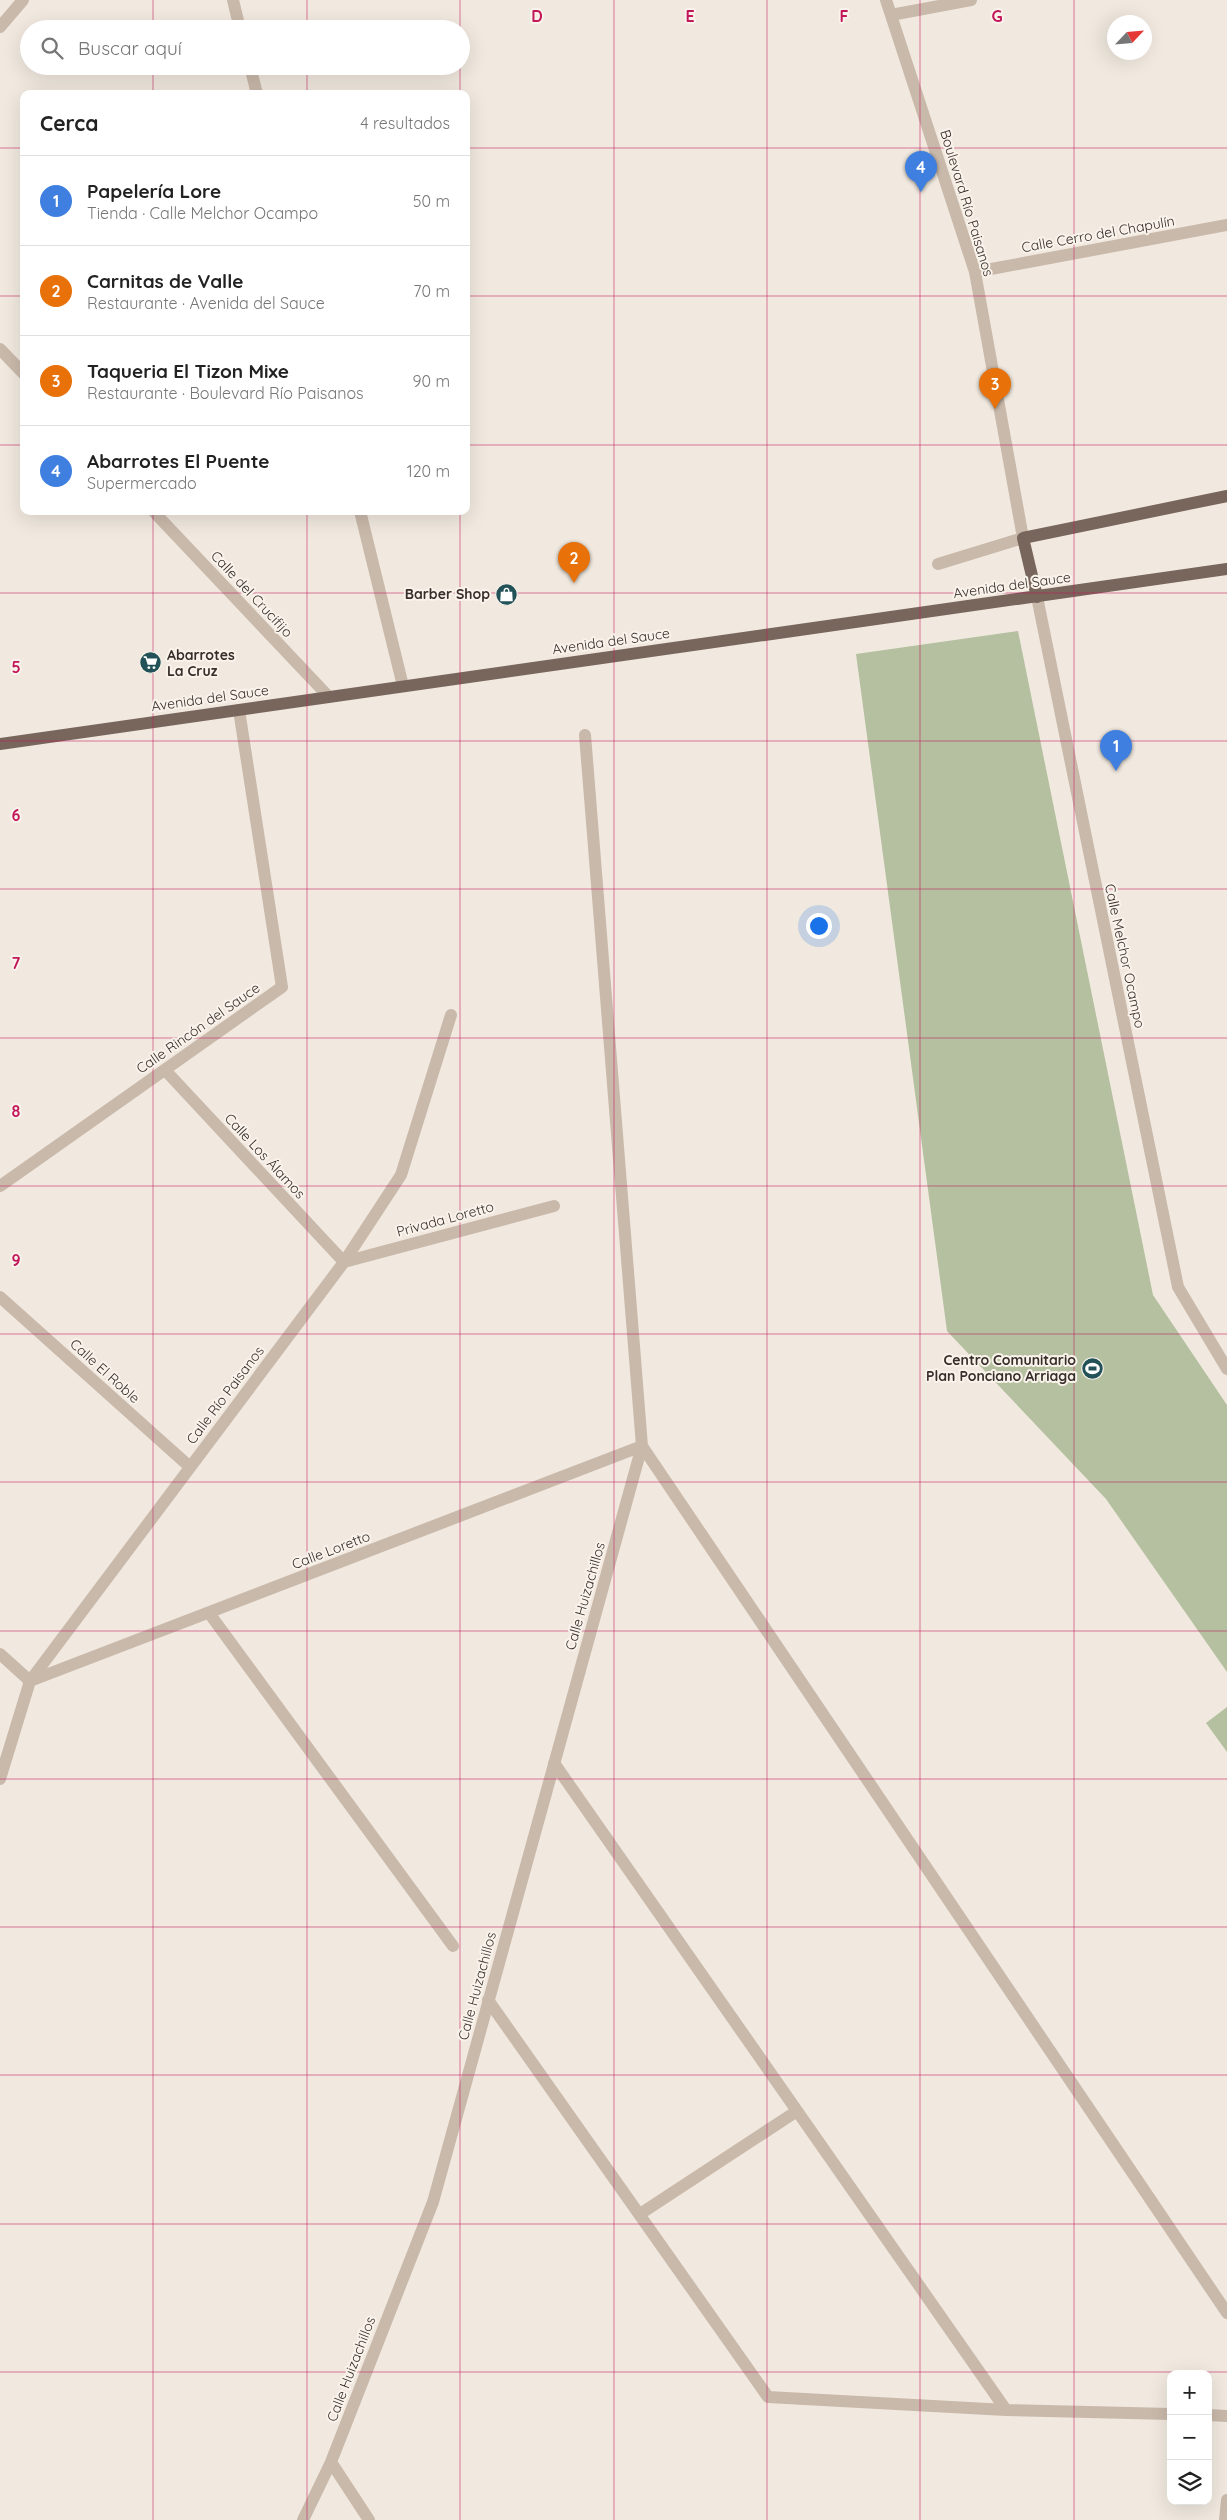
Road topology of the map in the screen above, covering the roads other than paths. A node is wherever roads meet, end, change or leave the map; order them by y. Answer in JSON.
{"nodes":[{"id":1,"x":23,"y":0,"type":"edge"},
{"id":2,"x":233,"y":0,"type":"edge"},
{"id":3,"x":886,"y":0,"type":"edge"},
{"id":4,"x":971,"y":0,"type":"edge"},
{"id":5,"x":891,"y":15,"type":"junction"},
{"id":6,"x":238,"y":20,"type":"edge"},
{"id":7,"x":0,"y":27,"type":"edge"},
{"id":8,"x":252,"y":75,"type":"edge"},
{"id":9,"x":255,"y":90,"type":"edge"},
{"id":10,"x":1227,"y":225,"type":"edge"},
{"id":11,"x":975,"y":272,"type":"junction"},
{"id":12,"x":0,"y":349,"type":"edge"},
{"id":13,"x":20,"y":370,"type":"edge"},
{"id":14,"x":1227,"y":496,"type":"edge"},
{"id":15,"x":157,"y":515,"type":"edge"},
{"id":16,"x":361,"y":515,"type":"edge"},
{"id":17,"x":1023,"y":538,"type":"junction"},
{"id":18,"x":938,"y":564,"type":"dead end"},
{"id":19,"x":1227,"y":569,"type":"edge"},
{"id":20,"x":1037,"y":597,"type":"junction"},
{"id":21,"x":403,"y":686,"type":"junction"},
{"id":22,"x":329,"y":697,"type":"junction"},
{"id":23,"x":239,"y":710,"type":"junction"},
{"id":24,"x":585,"y":735,"type":"dead end"},
{"id":25,"x":0,"y":744,"type":"edge"},
{"id":26,"x":451,"y":1015,"type":"dead end"},
{"id":27,"x":165,"y":1070,"type":"junction"},
{"id":28,"x":0,"y":1186,"type":"edge"},
{"id":29,"x":554,"y":1206,"type":"dead end"},
{"id":30,"x":344,"y":1262,"type":"junction"},
{"id":31,"x":0,"y":1297,"type":"edge"},
{"id":32,"x":1227,"y":1369,"type":"edge"},
{"id":33,"x":642,"y":1446,"type":"junction"},
{"id":34,"x":190,"y":1467,"type":"junction"},
{"id":35,"x":209,"y":1613,"type":"junction"},
{"id":36,"x":0,"y":1654,"type":"edge"},
{"id":37,"x":30,"y":1681,"type":"junction"},
{"id":38,"x":554,"y":1763,"type":"junction"},
{"id":39,"x":0,"y":1779,"type":"edge"},
{"id":40,"x":453,"y":1946,"type":"dead end"},
{"id":41,"x":488,"y":2000,"type":"junction"},
{"id":42,"x":797,"y":2110,"type":"junction"},
{"id":43,"x":640,"y":2214,"type":"junction"},
{"id":44,"x":1227,"y":2313,"type":"edge"},
{"id":45,"x":1006,"y":2410,"type":"junction"},
{"id":46,"x":1167,"y":2414,"type":"edge"},
{"id":47,"x":1212,"y":2415,"type":"edge"},
{"id":48,"x":1227,"y":2416,"type":"edge"},
{"id":49,"x":331,"y":2462,"type":"junction"},
{"id":50,"x":1227,"y":2500,"type":"edge"},
{"id":51,"x":302,"y":2520,"type":"edge"},
{"id":52,"x":368,"y":2520,"type":"edge"},
{"id":53,"x":1225,"y":2520,"type":"edge"}],
"edges":[{"from":1,"to":7,"type":"street"},
{"from":2,"to":6,"type":"street"},
{"from":3,"to":5,"type":"street","name":"Boulevard Río Paisanos"},
{"from":4,"to":5,"type":"street"},
{"from":5,"to":11,"type":"street","name":"Boulevard Río Paisanos"},
{"from":8,"to":9,"type":"street"},
{"from":10,"to":11,"type":"street","name":"Calle Cerro del Chapulín"},
{"from":11,"to":17,"type":"street","name":"Boulevard Río Paisanos"},
{"from":12,"to":13,"type":"street"},
{"from":14,"to":17,"type":"main road"},
{"from":15,"to":22,"type":"street","name":"Calle del Crucifijo"},
{"from":16,"to":21,"type":"street"},
{"from":17,"to":18,"type":"street"},
{"from":17,"to":20,"type":"main road","name":"Calle Melchor Ocampo"},
{"from":19,"to":20,"type":"main road","name":"Avenida del Sauce"},
{"from":20,"to":21,"type":"main road","name":"Avenida del Sauce"},
{"from":20,"to":32,"type":"street","name":"Calle Melchor Ocampo"},
{"from":21,"to":22,"type":"main road","name":"Avenida del Sauce"},
{"from":22,"to":23,"type":"main road","name":"Avenida del Sauce"},
{"from":23,"to":25,"type":"main road","name":"Avenida del Sauce"},
{"from":23,"to":27,"type":"street","name":"Calle Rincón del Sauce"},
{"from":24,"to":33,"type":"street"},
{"from":26,"to":30,"type":"street","name":"Calle Río Paisanos"},
{"from":27,"to":28,"type":"street","name":"Calle Rincón del Sauce"},
{"from":27,"to":30,"type":"street","name":"Calle Los Álamos"},
{"from":29,"to":30,"type":"street","name":"Privada Loretto"},
{"from":30,"to":34,"type":"street","name":"Calle Río Paisanos"},
{"from":31,"to":34,"type":"street","name":"Calle El Roble"},
{"from":33,"to":35,"type":"street","name":"Calle Loretto"},
{"from":33,"to":38,"type":"street","name":"Calle Huizachillos"},
{"from":33,"to":44,"type":"street"},
{"from":34,"to":37,"type":"street","name":"Calle Río Paisanos"},
{"from":35,"to":37,"type":"street","name":"Calle Loretto"},
{"from":35,"to":40,"type":"street"},
{"from":36,"to":37,"type":"street"},
{"from":37,"to":39,"type":"street","name":"Calle Río Paisanos"},
{"from":38,"to":41,"type":"street","name":"Calle Huizachillos"},
{"from":38,"to":42,"type":"street"},
{"from":41,"to":43,"type":"street"},
{"from":41,"to":49,"type":"street","name":"Calle Huizachillos"},
{"from":42,"to":43,"type":"street"},
{"from":42,"to":45,"type":"street"},
{"from":43,"to":45,"type":"street"},
{"from":45,"to":46,"type":"street"},
{"from":47,"to":48,"type":"street"},
{"from":49,"to":51,"type":"street","name":"Calle Huizachillos"},
{"from":49,"to":52,"type":"street"},
{"from":50,"to":53,"type":"street"}]}
